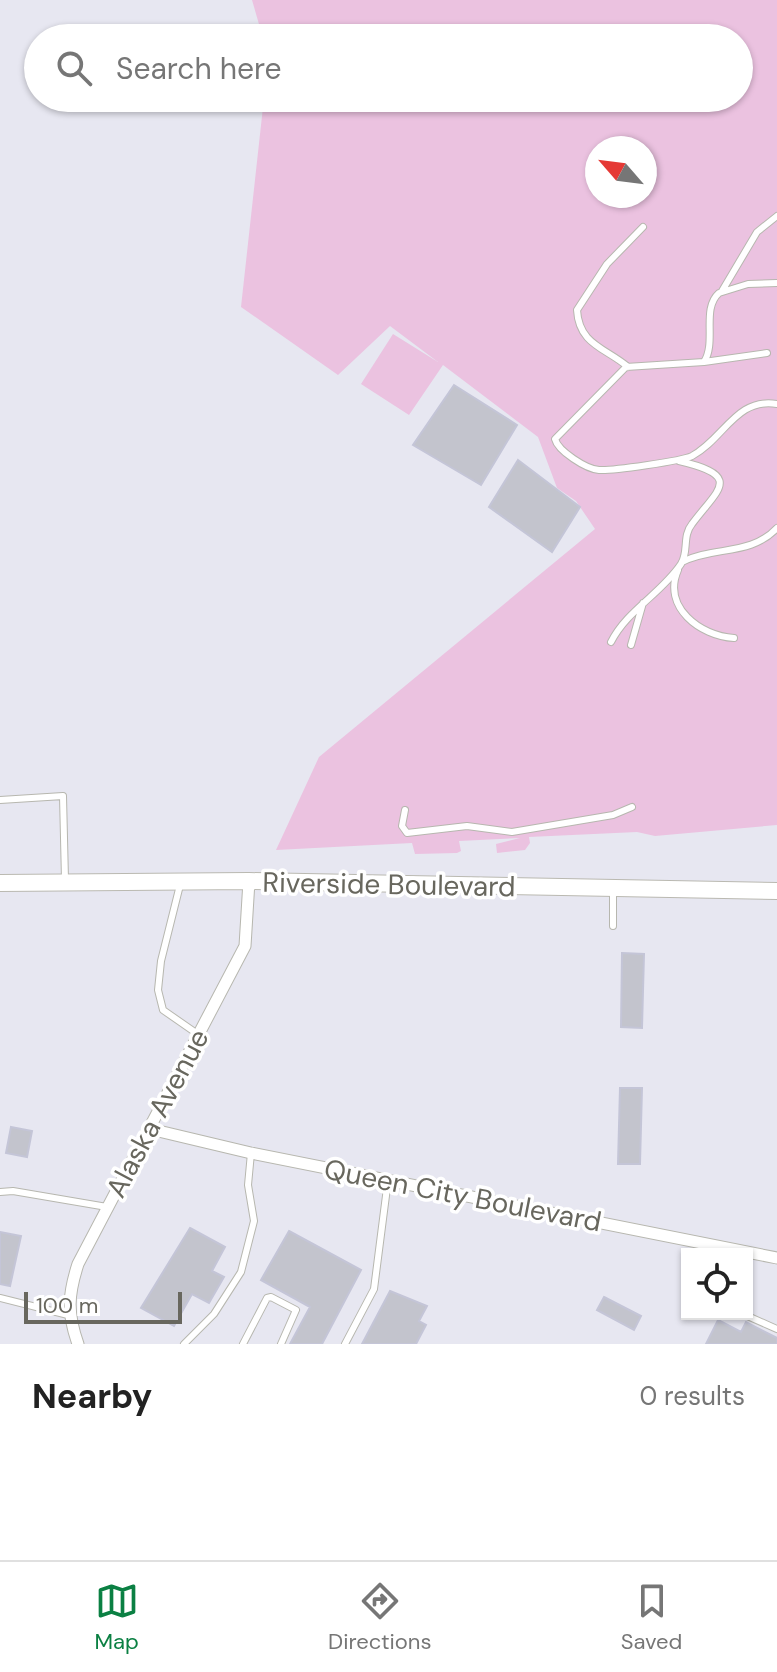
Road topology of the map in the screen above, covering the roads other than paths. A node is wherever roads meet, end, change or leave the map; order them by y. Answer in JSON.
{"nodes":[{"id":1,"x":777,"y":216,"type":"edge"},
{"id":2,"x":643,"y":227,"type":"dead end"},
{"id":3,"x":777,"y":283,"type":"edge"},
{"id":4,"x":722,"y":291,"type":"junction"},
{"id":5,"x":767,"y":353,"type":"dead end"},
{"id":6,"x":704,"y":362,"type":"junction"},
{"id":7,"x":628,"y":367,"type":"junction"},
{"id":8,"x":777,"y":404,"type":"edge"},
{"id":9,"x":679,"y":461,"type":"junction"},
{"id":10,"x":777,"y":528,"type":"edge"},
{"id":11,"x":681,"y":564,"type":"junction"},
{"id":12,"x":643,"y":603,"type":"junction"},
{"id":13,"x":734,"y":638,"type":"dead end"},
{"id":14,"x":611,"y":642,"type":"dead end"},
{"id":15,"x":631,"y":645,"type":"dead end"},
{"id":16,"x":0,"y":800,"type":"edge"},
{"id":17,"x":632,"y":807,"type":"dead end"},
{"id":18,"x":405,"y":810,"type":"dead end"},
{"id":19,"x":180,"y":881,"type":"junction"},
{"id":20,"x":249,"y":881,"type":"junction"},
{"id":21,"x":0,"y":883,"type":"edge"},
{"id":22,"x":65,"y":883,"type":"junction"},
{"id":23,"x":613,"y":889,"type":"junction"},
{"id":24,"x":777,"y":891,"type":"edge"},
{"id":25,"x":613,"y":926,"type":"dead end"},
{"id":26,"x":199,"y":1035,"type":"junction"},
{"id":27,"x":150,"y":1129,"type":"junction"},
{"id":28,"x":251,"y":1153,"type":"junction"},
{"id":29,"x":389,"y":1178,"type":"junction"},
{"id":30,"x":0,"y":1192,"type":"edge"},
{"id":31,"x":107,"y":1207,"type":"junction"},
{"id":32,"x":777,"y":1258,"type":"edge"},
{"id":33,"x":0,"y":1298,"type":"edge"},
{"id":34,"x":68,"y":1315,"type":"junction"},
{"id":35,"x":753,"y":1318,"type":"edge"},
{"id":36,"x":777,"y":1329,"type":"edge"},
{"id":37,"x":78,"y":1344,"type":"edge"},
{"id":38,"x":184,"y":1344,"type":"edge"},
{"id":39,"x":243,"y":1344,"type":"edge"},
{"id":40,"x":281,"y":1344,"type":"edge"},
{"id":41,"x":345,"y":1344,"type":"edge"}],
"edges":[{"from":1,"to":4,"type":"lane"},
{"from":2,"to":7,"type":"lane"},
{"from":3,"to":4,"type":"lane"},
{"from":4,"to":6,"type":"lane"},
{"from":5,"to":6,"type":"lane"},
{"from":6,"to":7,"type":"lane"},
{"from":7,"to":9,"type":"lane"},
{"from":8,"to":9,"type":"lane"},
{"from":9,"to":11,"type":"lane"},
{"from":10,"to":11,"type":"lane"},
{"from":11,"to":12,"type":"lane"},
{"from":11,"to":13,"type":"lane"},
{"from":12,"to":14,"type":"lane"},
{"from":12,"to":15,"type":"lane"},
{"from":16,"to":22,"type":"lane"},
{"from":17,"to":18,"type":"lane"},
{"from":19,"to":20,"type":"main road","name":"Riverside Boulevard"},
{"from":19,"to":22,"type":"main road","name":"Riverside Boulevard"},
{"from":19,"to":26,"type":"lane"},
{"from":20,"to":23,"type":"main road","name":"Riverside Boulevard"},
{"from":20,"to":26,"type":"street","name":"Alaska Avenue"},
{"from":21,"to":22,"type":"main road","name":"Riverside Boulevard"},
{"from":23,"to":24,"type":"main road","name":"Riverside Boulevard"},
{"from":23,"to":25,"type":"lane"},
{"from":26,"to":27,"type":"street","name":"Alaska Avenue"},
{"from":27,"to":28,"type":"street","name":"Queen City Boulevard"},
{"from":27,"to":31,"type":"street","name":"Alaska Avenue"},
{"from":28,"to":29,"type":"street","name":"Queen City Boulevard"},
{"from":28,"to":38,"type":"lane"},
{"from":29,"to":32,"type":"street","name":"Queen City Boulevard"},
{"from":29,"to":41,"type":"lane"},
{"from":30,"to":31,"type":"lane"},
{"from":31,"to":34,"type":"street","name":"Alaska Avenue"},
{"from":33,"to":34,"type":"lane"},
{"from":34,"to":37,"type":"street","name":"Alaska Avenue"},
{"from":35,"to":36,"type":"lane"},
{"from":39,"to":40,"type":"lane"}]}
